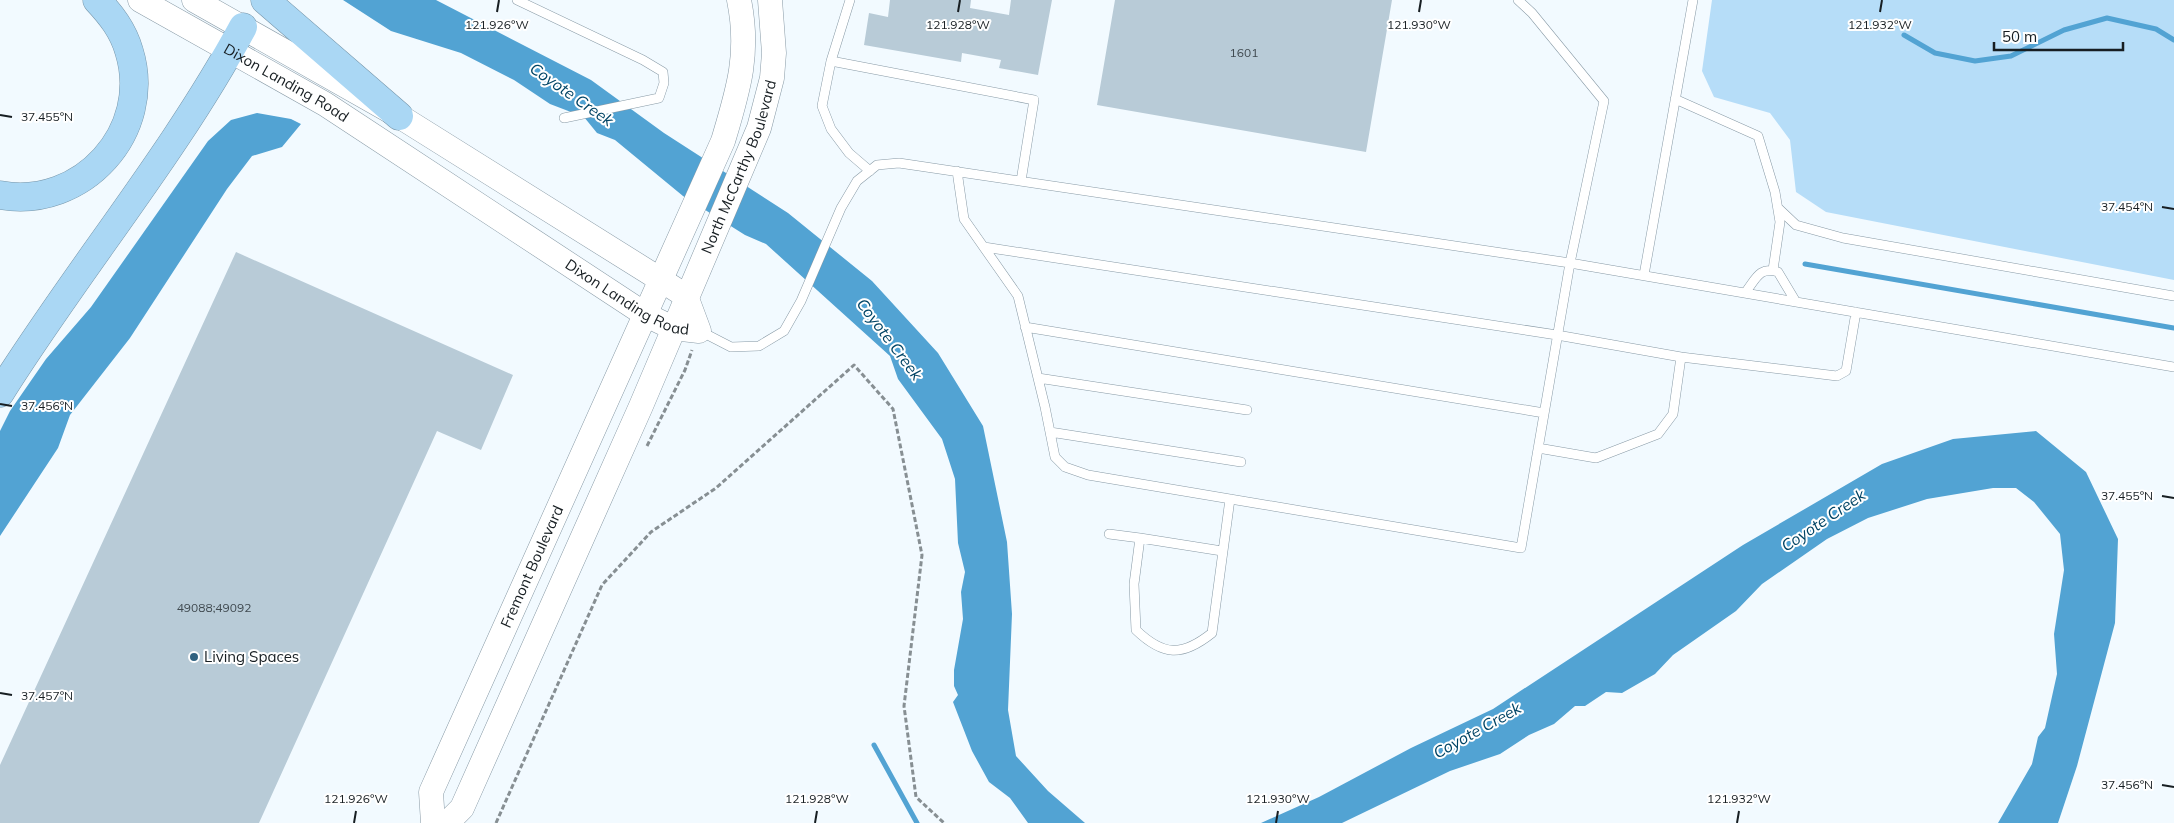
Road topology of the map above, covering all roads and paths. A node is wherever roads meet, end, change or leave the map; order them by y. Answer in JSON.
{"nodes":[{"id":1,"x":96,"y":0,"type":"edge"},
{"id":2,"x":140,"y":0,"type":"edge"},
{"id":3,"x":194,"y":0,"type":"edge"},
{"id":4,"x":265,"y":0,"type":"edge"},
{"id":5,"x":517,"y":0,"type":"edge"},
{"id":6,"x":739,"y":0,"type":"edge"},
{"id":7,"x":770,"y":0,"type":"edge"},
{"id":8,"x":850,"y":0,"type":"edge"},
{"id":9,"x":1518,"y":0,"type":"edge"},
{"id":10,"x":1693,"y":0,"type":"edge"},
{"id":11,"x":237,"y":39,"type":"junction"},
{"id":12,"x":831,"y":60,"type":"junction"},
{"id":13,"x":1675,"y":99,"type":"junction"},
{"id":14,"x":399,"y":116,"type":"junction"},
{"id":15,"x":564,"y":118,"type":"dead end"},
{"id":16,"x":870,"y":171,"type":"junction"},
{"id":17,"x":957,"y":171,"type":"junction"},
{"id":18,"x":1021,"y":181,"type":"junction"},
{"id":19,"x":0,"y":195,"type":"edge"},
{"id":20,"x":1778,"y":208,"type":"junction"},
{"id":21,"x":984,"y":247,"type":"junction"},
{"id":22,"x":1570,"y":262,"type":"junction"},
{"id":23,"x":1773,"y":270,"type":"junction"},
{"id":24,"x":1644,"y":275,"type":"junction"},
{"id":25,"x":662,"y":280,"type":"junction"},
{"id":26,"x":1746,"y":293,"type":"junction"},
{"id":27,"x":686,"y":296,"type":"junction"},
{"id":28,"x":2174,"y":296,"type":"edge"},
{"id":29,"x":1796,"y":302,"type":"junction"},
{"id":30,"x":1856,"y":312,"type":"junction"},
{"id":31,"x":646,"y":315,"type":"junction"},
{"id":32,"x":1025,"y":327,"type":"junction"},
{"id":33,"x":673,"y":328,"type":"junction"},
{"id":34,"x":699,"y":331,"type":"junction"},
{"id":35,"x":1557,"y":335,"type":"junction"},
{"id":36,"x":1681,"y":357,"type":"junction"},
{"id":37,"x":2174,"y":367,"type":"edge"},
{"id":38,"x":1038,"y":378,"type":"junction"},
{"id":39,"x":0,"y":393,"type":"edge"},
{"id":40,"x":1247,"y":410,"type":"dead end"},
{"id":41,"x":1544,"y":413,"type":"junction"},
{"id":42,"x":1050,"y":432,"type":"junction"},
{"id":43,"x":1538,"y":448,"type":"junction"},
{"id":44,"x":1241,"y":462,"type":"dead end"},
{"id":45,"x":1230,"y":499,"type":"junction"},
{"id":46,"x":1109,"y":534,"type":"dead end"},
{"id":47,"x":1140,"y":538,"type":"junction"},
{"id":48,"x":1222,"y":550,"type":"junction"},
{"id":49,"x":433,"y":823,"type":"edge"},
{"id":50,"x":447,"y":823,"type":"edge"},
{"id":51,"x":496,"y":823,"type":"edge"},
{"id":52,"x":944,"y":823,"type":"edge"}],
"edges":[{"from":1,"to":19,"type":"highway"},
{"from":2,"to":11,"type":"main road","name":"Dixon Landing Road"},
{"from":3,"to":11,"type":"main road","name":"Dixon Landing Road"},
{"from":4,"to":14,"type":"highway"},
{"from":5,"to":15,"type":"lane"},
{"from":6,"to":25,"type":"main road","name":"North McCarthy Boulevard"},
{"from":7,"to":27,"type":"main road","name":"North McCarthy Boulevard"},
{"from":8,"to":12,"type":"lane"},
{"from":9,"to":22,"type":"lane"},
{"from":10,"to":13,"type":"lane"},
{"from":11,"to":14,"type":"main road","name":"Dixon Landing Road"},
{"from":11,"to":31,"type":"main road","name":"Dixon Landing Road"},
{"from":11,"to":39,"type":"highway"},
{"from":12,"to":16,"type":"lane"},
{"from":12,"to":18,"type":"lane"},
{"from":13,"to":20,"type":"lane"},
{"from":13,"to":24,"type":"lane"},
{"from":14,"to":25,"type":"main road","name":"Dixon Landing Road"},
{"from":16,"to":17,"type":"lane"},
{"from":16,"to":34,"type":"lane"},
{"from":17,"to":18,"type":"lane"},
{"from":17,"to":21,"type":"lane"},
{"from":18,"to":22,"type":"lane"},
{"from":20,"to":23,"type":"lane"},
{"from":20,"to":28,"type":"lane"},
{"from":21,"to":32,"type":"lane"},
{"from":21,"to":35,"type":"lane"},
{"from":22,"to":24,"type":"lane"},
{"from":22,"to":35,"type":"lane"},
{"from":23,"to":26,"type":"lane"},
{"from":23,"to":29,"type":"lane"},
{"from":24,"to":26,"type":"lane"},
{"from":25,"to":27,"type":"main road","name":"Dixon Landing Road"},
{"from":25,"to":31,"type":"main road","name":"North McCarthy Boulevard"},
{"from":26,"to":29,"type":"lane"},
{"from":27,"to":33,"type":"main road","name":"North McCarthy Boulevard"},
{"from":27,"to":34,"type":"main road","name":"Dixon Landing Road"},
{"from":29,"to":30,"type":"lane"},
{"from":30,"to":36,"type":"lane"},
{"from":30,"to":37,"type":"lane"},
{"from":31,"to":33,"type":"main road","name":"Dixon Landing Road"},
{"from":31,"to":49,"type":"main road","name":"Fremont Boulevard"},
{"from":32,"to":38,"type":"lane"},
{"from":32,"to":41,"type":"lane"},
{"from":33,"to":34,"type":"main road","name":"Dixon Landing Road"},
{"from":33,"to":50,"type":"main road"},
{"from":35,"to":36,"type":"lane"},
{"from":35,"to":41,"type":"lane"},
{"from":36,"to":43,"type":"lane"},
{"from":38,"to":40,"type":"lane"},
{"from":38,"to":42,"type":"lane"},
{"from":41,"to":43,"type":"lane"},
{"from":42,"to":44,"type":"lane"},
{"from":42,"to":45,"type":"lane"},
{"from":43,"to":45,"type":"lane"},
{"from":45,"to":48,"type":"lane"},
{"from":46,"to":47,"type":"lane"},
{"from":47,"to":48,"type":"lane"},
{"from":47,"to":48,"type":"lane"},
{"from":51,"to":52,"type":"path"}]}
